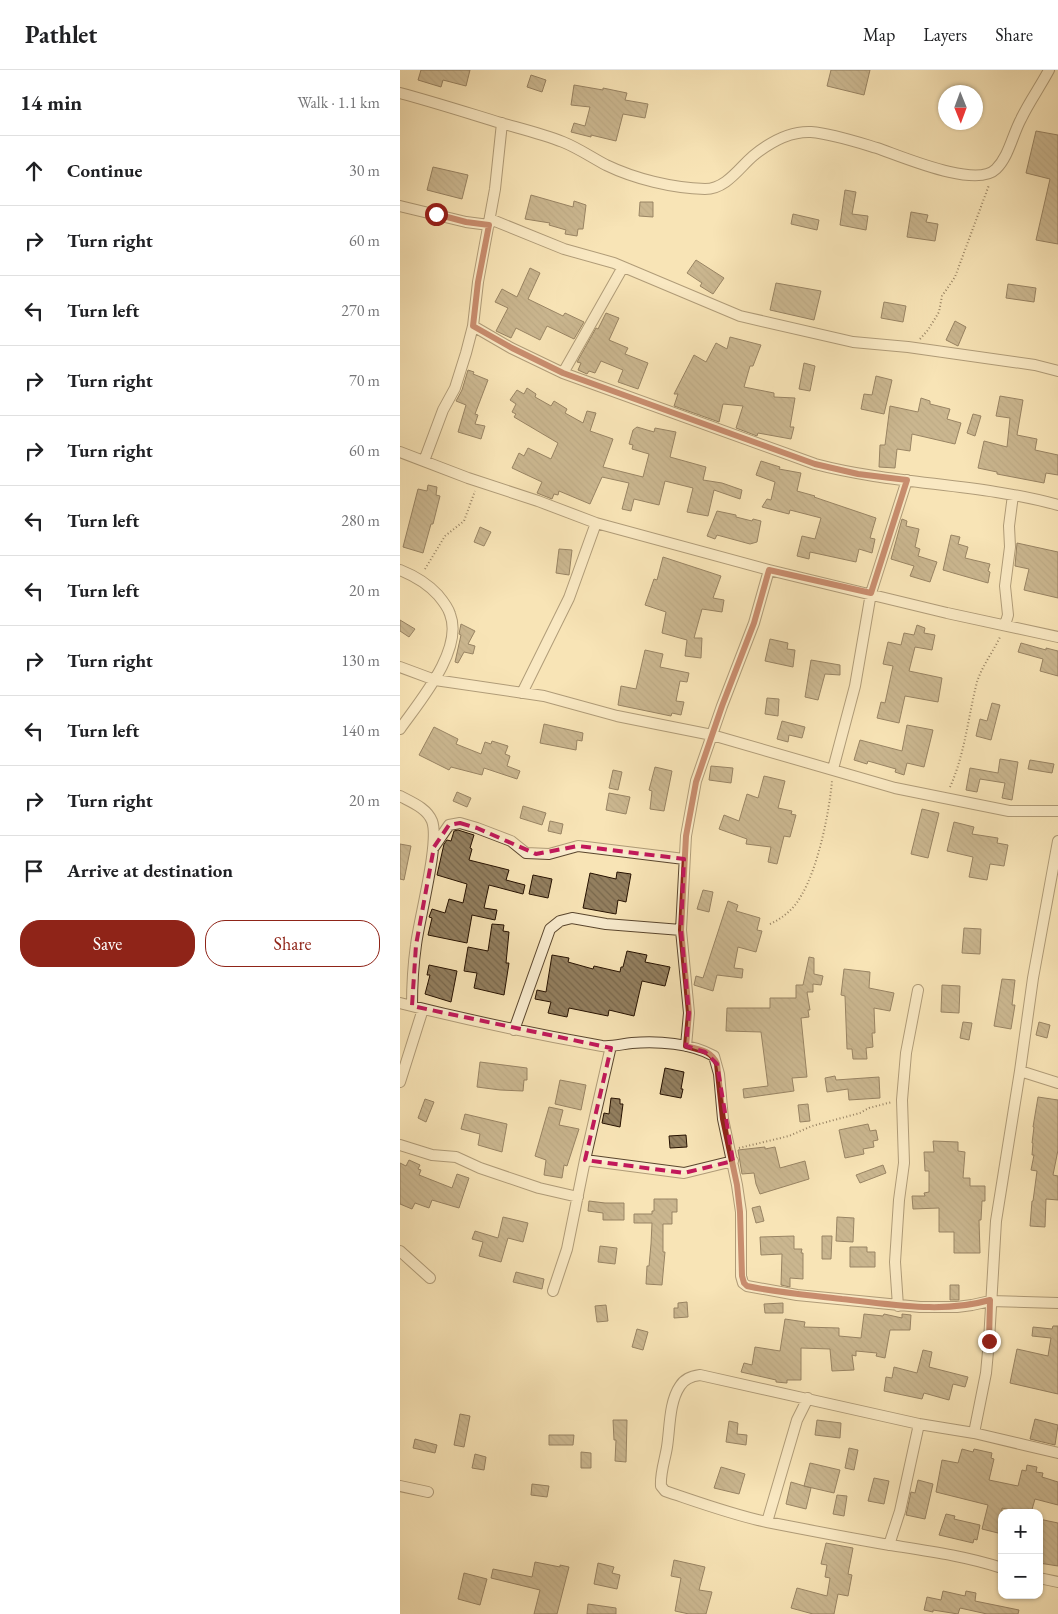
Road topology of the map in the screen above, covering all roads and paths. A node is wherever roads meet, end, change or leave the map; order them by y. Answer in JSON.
{"nodes":[{"id":1,"x":1048,"y":70,"type":"edge"},
{"id":2,"x":400,"y":93,"type":"edge"},
{"id":3,"x":502,"y":123,"type":"junction"},
{"id":4,"x":992,"y":172,"type":"junction"},
{"id":5,"x":400,"y":206,"type":"edge"},
{"id":6,"x":490,"y":222,"type":"junction"},
{"id":7,"x":623,"y":267,"type":"junction"},
{"id":8,"x":473,"y":326,"type":"junction"},
{"id":9,"x":908,"y":348,"type":"junction"},
{"id":10,"x":1058,"y":371,"type":"edge"},
{"id":11,"x":563,"y":373,"type":"junction"},
{"id":12,"x":400,"y":452,"type":"edge"},
{"id":13,"x":424,"y":461,"type":"junction"},
{"id":14,"x":907,"y":480,"type":"junction"},
{"id":15,"x":481,"y":483,"type":"junction"},
{"id":16,"x":1013,"y":495,"type":"junction"},
{"id":17,"x":1058,"y":505,"type":"edge"},
{"id":18,"x":596,"y":523,"type":"junction"},
{"id":19,"x":400,"y":570,"type":"edge"},
{"id":20,"x":769,"y":570,"type":"junction"},
{"id":21,"x":420,"y":579,"type":"junction"},
{"id":22,"x":871,"y":593,"type":"junction"},
{"id":23,"x":1005,"y":625,"type":"junction"},
{"id":24,"x":1058,"y":637,"type":"edge"},
{"id":25,"x":400,"y":667,"type":"edge"},
{"id":26,"x":435,"y":680,"type":"junction"},
{"id":27,"x":522,"y":693,"type":"junction"},
{"id":28,"x":400,"y":729,"type":"edge"},
{"id":29,"x":712,"y":735,"type":"junction"},
{"id":30,"x":833,"y":768,"type":"junction"},
{"id":31,"x":400,"y":796,"type":"edge"},
{"id":32,"x":945,"y":798,"type":"junction"},
{"id":33,"x":1058,"y":811,"type":"edge"},
{"id":34,"x":1058,"y":842,"type":"edge"},
{"id":35,"x":434,"y":846,"type":"junction"},
{"id":36,"x":684,"y":860,"type":"junction"},
{"id":37,"x":770,"y":924,"type":"dead end"},
{"id":38,"x":681,"y":930,"type":"junction"},
{"id":39,"x":918,"y":990,"type":"dead end"},
{"id":40,"x":400,"y":1003,"type":"edge"},
{"id":41,"x":412,"y":1006,"type":"junction"},
{"id":42,"x":423,"y":1009,"type":"junction"},
{"id":43,"x":514,"y":1030,"type":"junction"},
{"id":44,"x":611,"y":1046,"type":"junction"},
{"id":45,"x":686,"y":1046,"type":"junction"},
{"id":46,"x":1020,"y":1071,"type":"junction"},
{"id":47,"x":400,"y":1082,"type":"edge"},
{"id":48,"x":1058,"y":1083,"type":"edge"},
{"id":49,"x":902,"y":1100,"type":"junction"},
{"id":50,"x":400,"y":1145,"type":"edge"},
{"id":51,"x":732,"y":1155,"type":"junction"},
{"id":52,"x":585,"y":1160,"type":"junction"},
{"id":53,"x":578,"y":1197,"type":"junction"},
{"id":54,"x":400,"y":1251,"type":"edge"},
{"id":55,"x":430,"y":1278,"type":"dead end"},
{"id":56,"x":553,"y":1291,"type":"dead end"},
{"id":57,"x":990,"y":1300,"type":"junction"},
{"id":58,"x":1058,"y":1303,"type":"edge"},
{"id":59,"x":898,"y":1306,"type":"junction"},
{"id":60,"x":808,"y":1398,"type":"junction"},
{"id":61,"x":919,"y":1424,"type":"junction"},
{"id":62,"x":974,"y":1433,"type":"junction"},
{"id":63,"x":1058,"y":1453,"type":"edge"},
{"id":64,"x":400,"y":1486,"type":"edge"},
{"id":65,"x":428,"y":1492,"type":"dead end"},
{"id":66,"x":767,"y":1522,"type":"junction"},
{"id":67,"x":889,"y":1544,"type":"junction"},
{"id":68,"x":998,"y":1567,"type":"edge"},
{"id":69,"x":1043,"y":1579,"type":"edge"},
{"id":70,"x":1058,"y":1582,"type":"edge"}],
"edges":[{"from":1,"to":4,"type":"street"},
{"from":2,"to":3,"type":"street"},
{"from":3,"to":4,"type":"street"},
{"from":3,"to":6,"type":"street"},
{"from":4,"to":9,"type":"path"},
{"from":5,"to":6,"type":"street"},
{"from":6,"to":7,"type":"street"},
{"from":6,"to":8,"type":"street"},
{"from":7,"to":9,"type":"street"},
{"from":7,"to":11,"type":"street"},
{"from":8,"to":11,"type":"street"},
{"from":8,"to":13,"type":"street"},
{"from":9,"to":10,"type":"street"},
{"from":11,"to":14,"type":"street"},
{"from":12,"to":13,"type":"street"},
{"from":13,"to":15,"type":"street"},
{"from":14,"to":16,"type":"street"},
{"from":14,"to":22,"type":"street"},
{"from":15,"to":18,"type":"street"},
{"from":15,"to":21,"type":"path"},
{"from":16,"to":17,"type":"street"},
{"from":16,"to":23,"type":"street"},
{"from":18,"to":20,"type":"street"},
{"from":18,"to":27,"type":"street"},
{"from":19,"to":21,"type":"street"},
{"from":20,"to":22,"type":"street"},
{"from":20,"to":29,"type":"street"},
{"from":21,"to":26,"type":"street"},
{"from":22,"to":23,"type":"street"},
{"from":22,"to":30,"type":"street"},
{"from":23,"to":24,"type":"street"},
{"from":23,"to":32,"type":"path"},
{"from":25,"to":26,"type":"street"},
{"from":26,"to":27,"type":"street"},
{"from":26,"to":28,"type":"street"},
{"from":27,"to":29,"type":"street"},
{"from":29,"to":30,"type":"street"},
{"from":29,"to":36,"type":"street"},
{"from":30,"to":32,"type":"street"},
{"from":30,"to":37,"type":"path"},
{"from":31,"to":35,"type":"street"},
{"from":32,"to":33,"type":"street"},
{"from":34,"to":46,"type":"street"},
{"from":35,"to":36,"type":"street"},
{"from":35,"to":41,"type":"street"},
{"from":36,"to":38,"type":"street"},
{"from":38,"to":43,"type":"street"},
{"from":38,"to":45,"type":"street"},
{"from":39,"to":49,"type":"street"},
{"from":40,"to":41,"type":"street"},
{"from":41,"to":42,"type":"street"},
{"from":42,"to":43,"type":"street"},
{"from":42,"to":47,"type":"street"},
{"from":43,"to":44,"type":"street"},
{"from":44,"to":45,"type":"street"},
{"from":44,"to":52,"type":"street"},
{"from":45,"to":51,"type":"street"},
{"from":46,"to":48,"type":"street"},
{"from":46,"to":57,"type":"street"},
{"from":49,"to":51,"type":"path"},
{"from":49,"to":59,"type":"street"},
{"from":50,"to":53,"type":"street"},
{"from":51,"to":52,"type":"street"},
{"from":51,"to":59,"type":"street"},
{"from":52,"to":53,"type":"street"},
{"from":53,"to":56,"type":"street"},
{"from":54,"to":55,"type":"street"},
{"from":57,"to":58,"type":"street"},
{"from":57,"to":59,"type":"street"},
{"from":57,"to":62,"type":"street"},
{"from":60,"to":61,"type":"street"},
{"from":60,"to":66,"type":"street"},
{"from":60,"to":66,"type":"street"},
{"from":61,"to":62,"type":"street"},
{"from":61,"to":67,"type":"street"},
{"from":62,"to":63,"type":"street"},
{"from":64,"to":65,"type":"street"},
{"from":66,"to":67,"type":"street"},
{"from":67,"to":68,"type":"street"},
{"from":69,"to":70,"type":"street"}]}
